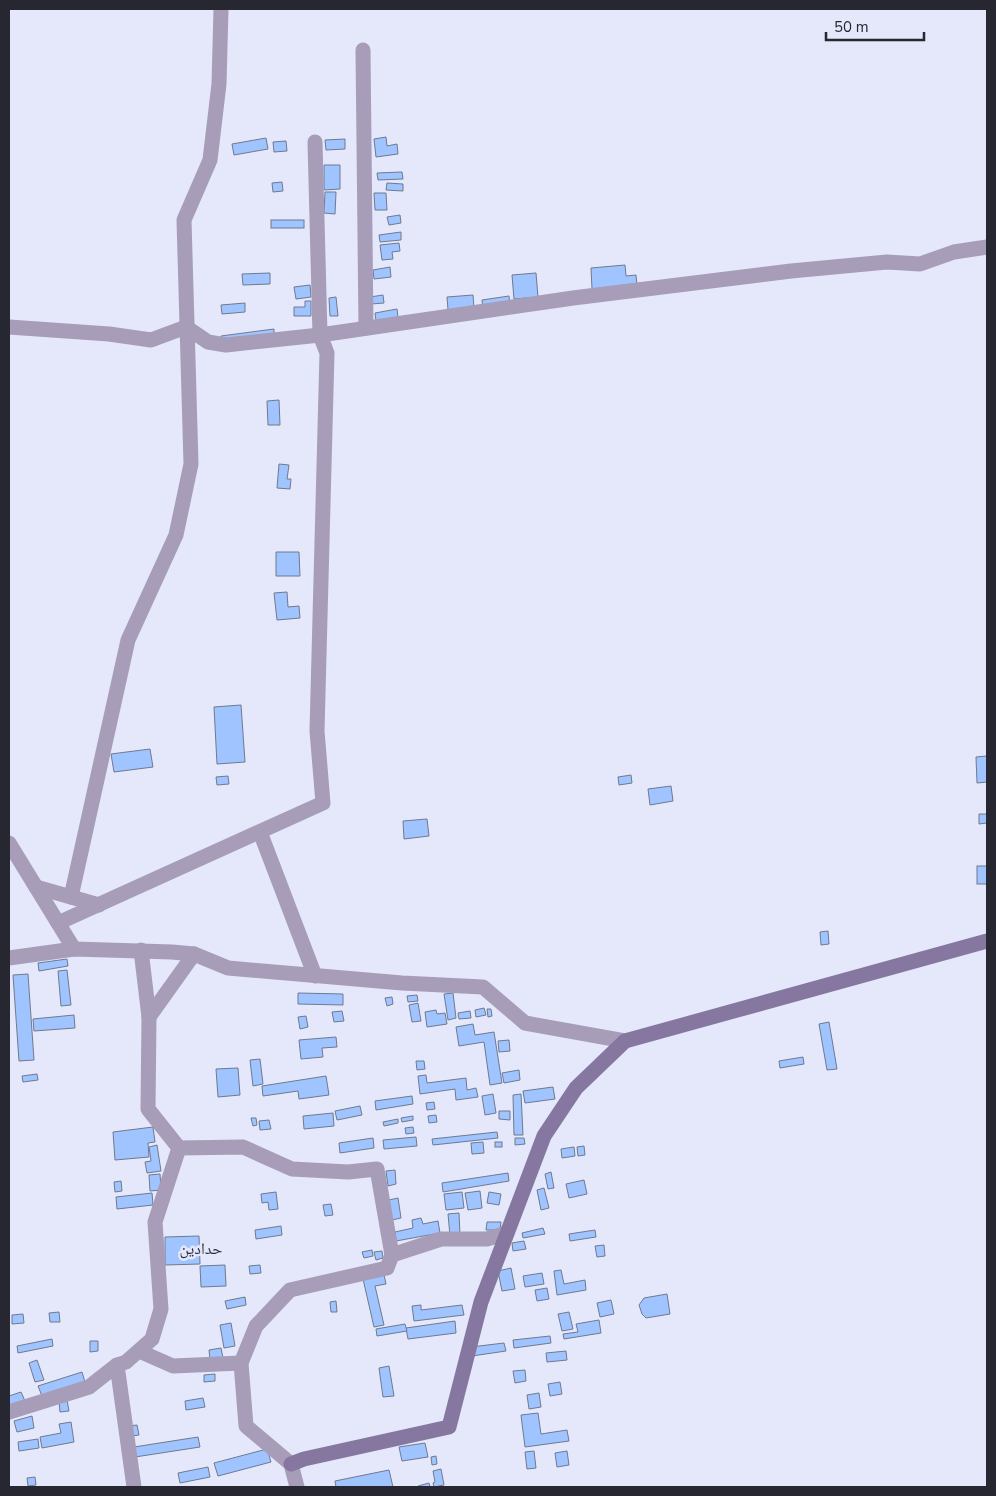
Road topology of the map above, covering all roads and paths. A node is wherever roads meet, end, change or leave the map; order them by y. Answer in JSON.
{"nodes":[{"id":1,"x":221,"y":9,"type":"edge"},
{"id":2,"x":363,"y":50,"type":"dead end"},
{"id":3,"x":315,"y":142,"type":"dead end"},
{"id":4,"x":987,"y":247,"type":"edge"},
{"id":5,"x":9,"y":327,"type":"edge"},
{"id":6,"x":186,"y":327,"type":"junction"},
{"id":7,"x":366,"y":328,"type":"junction"},
{"id":8,"x":320,"y":335,"type":"junction"},
{"id":9,"x":260,"y":832,"type":"junction"},
{"id":10,"x":9,"y":843,"type":"edge"},
{"id":11,"x":36,"y":887,"type":"junction"},
{"id":12,"x":72,"y":898,"type":"junction"},
{"id":13,"x":99,"y":905,"type":"junction"},
{"id":14,"x":58,"y":923,"type":"junction"},
{"id":15,"x":987,"y":941,"type":"edge"},
{"id":16,"x":74,"y":949,"type":"junction"},
{"id":17,"x":141,"y":950,"type":"junction"},
{"id":18,"x":194,"y":954,"type":"junction"},
{"id":19,"x":9,"y":958,"type":"edge"},
{"id":20,"x":316,"y":976,"type":"junction"},
{"id":21,"x":149,"y":1017,"type":"junction"},
{"id":22,"x":625,"y":1041,"type":"junction"},
{"id":23,"x":179,"y":1148,"type":"junction"},
{"id":24,"x":507,"y":1233,"type":"junction"},
{"id":25,"x":392,"y":1255,"type":"junction"},
{"id":26,"x":139,"y":1351,"type":"junction"},
{"id":27,"x":241,"y":1362,"type":"junction"},
{"id":28,"x":116,"y":1365,"type":"junction"},
{"id":29,"x":9,"y":1412,"type":"edge"},
{"id":30,"x":291,"y":1464,"type":"junction"},
{"id":31,"x":134,"y":1487,"type":"edge"},
{"id":32,"x":297,"y":1487,"type":"edge"}],
"edges":[{"from":1,"to":6,"type":"street"},
{"from":2,"to":7,"type":"street"},
{"from":3,"to":8,"type":"street"},
{"from":4,"to":7,"type":"street"},
{"from":5,"to":6,"type":"street"},
{"from":6,"to":8,"type":"street"},
{"from":6,"to":12,"type":"street"},
{"from":7,"to":8,"type":"street"},
{"from":8,"to":9,"type":"street"},
{"from":9,"to":13,"type":"street"},
{"from":9,"to":20,"type":"street"},
{"from":10,"to":11,"type":"street"},
{"from":11,"to":12,"type":"street"},
{"from":11,"to":14,"type":"street"},
{"from":12,"to":13,"type":"street"},
{"from":13,"to":14,"type":"street"},
{"from":14,"to":16,"type":"street"},
{"from":15,"to":22,"type":"street"},
{"from":16,"to":17,"type":"street"},
{"from":16,"to":19,"type":"street"},
{"from":17,"to":18,"type":"street"},
{"from":17,"to":21,"type":"street"},
{"from":18,"to":20,"type":"street"},
{"from":18,"to":21,"type":"street"},
{"from":20,"to":22,"type":"street"},
{"from":21,"to":23,"type":"street"},
{"from":22,"to":24,"type":"street"},
{"from":23,"to":25,"type":"street"},
{"from":23,"to":26,"type":"street"},
{"from":24,"to":25,"type":"street"},
{"from":24,"to":30,"type":"street"},
{"from":25,"to":27,"type":"street"},
{"from":26,"to":27,"type":"street"},
{"from":26,"to":28,"type":"street"},
{"from":27,"to":30,"type":"street"},
{"from":28,"to":29,"type":"street"},
{"from":28,"to":31,"type":"street"},
{"from":30,"to":32,"type":"street"}]}
